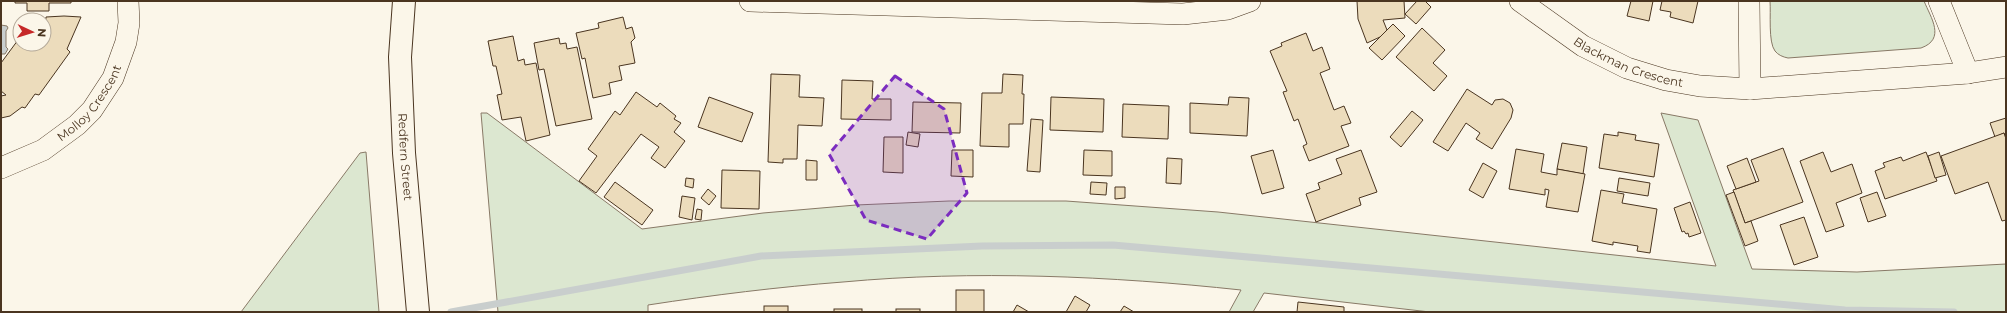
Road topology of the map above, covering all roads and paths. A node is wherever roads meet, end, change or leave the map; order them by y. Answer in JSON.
{"nodes":[{"id":1,"x":128,"y":1,"type":"edge"},
{"id":2,"x":404,"y":1,"type":"edge"},
{"id":3,"x":750,"y":1,"type":"edge"},
{"id":4,"x":1250,"y":1,"type":"edge"},
{"id":5,"x":1520,"y":1,"type":"edge"},
{"id":6,"x":1748,"y":1,"type":"edge"},
{"id":7,"x":1939,"y":1,"type":"edge"},
{"id":8,"x":2006,"y":67,"type":"edge"},
{"id":9,"x":1968,"y":73,"type":"junction"},
{"id":10,"x":1750,"y":89,"type":"junction"},
{"id":11,"x":1,"y":168,"type":"edge"},
{"id":12,"x":418,"y":312,"type":"edge"}],
"edges":[{"from":1,"to":11,"type":"street","name":"Molloy Crescent"},
{"from":2,"to":12,"type":"main road","name":"Redfern Street"},
{"from":3,"to":4,"type":"street"},
{"from":5,"to":10,"type":"street","name":"Blackman Crescent"},
{"from":6,"to":10,"type":"street"},
{"from":7,"to":9,"type":"street"},
{"from":8,"to":9,"type":"street","name":"Blackman Crescent"},
{"from":9,"to":10,"type":"street","name":"Blackman Crescent"}]}
